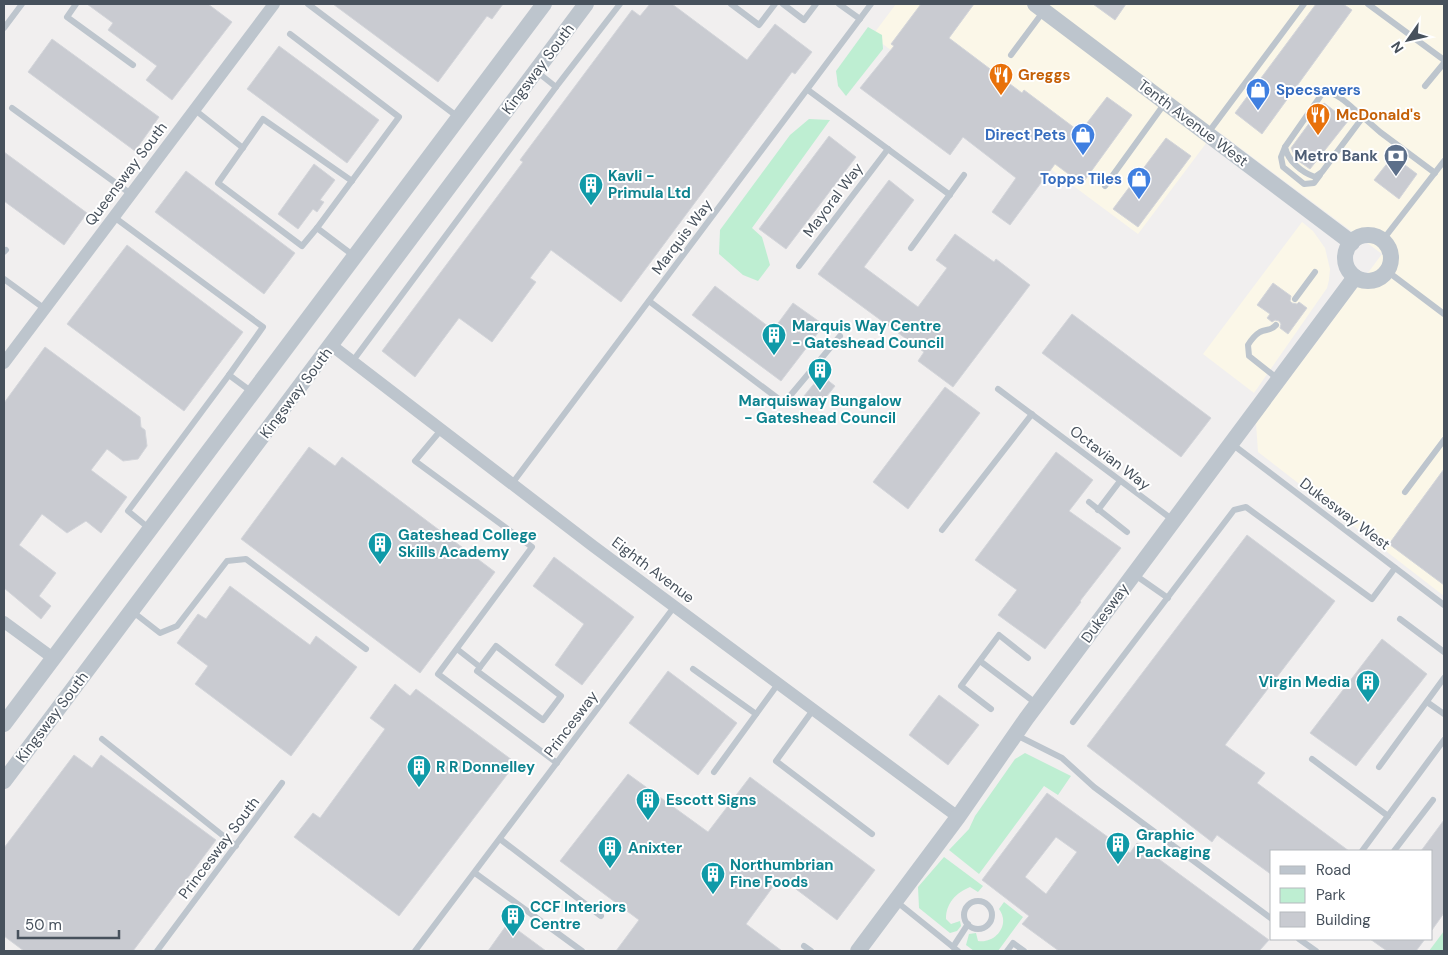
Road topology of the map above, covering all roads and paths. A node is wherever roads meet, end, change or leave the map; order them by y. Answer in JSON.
{"nodes":[{"id":1,"x":22,"y":4,"type":"edge"},
{"id":2,"x":76,"y":4,"type":"edge"},
{"id":3,"x":274,"y":4,"type":"edge"},
{"id":4,"x":308,"y":4,"type":"edge"},
{"id":5,"x":544,"y":4,"type":"edge"},
{"id":6,"x":586,"y":4,"type":"edge"},
{"id":7,"x":620,"y":4,"type":"edge"},
{"id":8,"x":731,"y":4,"type":"edge"},
{"id":9,"x":775,"y":4,"type":"edge"},
{"id":10,"x":783,"y":4,"type":"edge"},
{"id":11,"x":816,"y":4,"type":"edge"},
{"id":12,"x":839,"y":4,"type":"edge"},
{"id":13,"x":872,"y":4,"type":"edge"},
{"id":14,"x":1304,"y":4,"type":"edge"},
{"id":15,"x":1368,"y":4,"type":"edge"},
{"id":16,"x":1040,"y":7,"type":"edge"},
{"id":17,"x":860,"y":19,"type":"junction"},
{"id":18,"x":4,"y":28,"type":"edge"},
{"id":19,"x":290,"y":34,"type":"dead end"},
{"id":20,"x":1011,"y":55,"type":"dead end"},
{"id":21,"x":1444,"y":61,"type":"edge"},
{"id":22,"x":133,"y":65,"type":"dead end"},
{"id":23,"x":536,"y":71,"type":"junction"},
{"id":24,"x":1425,"y":86,"type":"dead end"},
{"id":25,"x":556,"y":87,"type":"junction"},
{"id":26,"x":808,"y":90,"type":"junction"},
{"id":27,"x":1166,"y":102,"type":"junction"},
{"id":28,"x":12,"y":108,"type":"dead end"},
{"id":29,"x":194,"y":110,"type":"junction"},
{"id":30,"x":1363,"y":117,"type":"junction"},
{"id":31,"x":459,"y":118,"type":"junction"},
{"id":32,"x":1207,"y":134,"type":"junction"},
{"id":33,"x":1285,"y":147,"type":"junction"},
{"id":34,"x":243,"y":148,"type":"junction"},
{"id":35,"x":888,"y":149,"type":"junction"},
{"id":36,"x":1444,"y":161,"type":"edge"},
{"id":37,"x":1322,"y":172,"type":"junction"},
{"id":38,"x":1435,"y":173,"type":"junction"},
{"id":39,"x":964,"y":175,"type":"dead end"},
{"id":40,"x":352,"y":181,"type":"junction"},
{"id":41,"x":1105,"y":186,"type":"dead end"},
{"id":42,"x":131,"y":194,"type":"junction"},
{"id":43,"x":950,"y":195,"type":"junction"},
{"id":44,"x":114,"y":217,"type":"junction"},
{"id":45,"x":317,"y":228,"type":"junction"},
{"id":46,"x":1382,"y":241,"type":"junction"},
{"id":47,"x":1352,"y":243,"type":"junction"},
{"id":48,"x":911,"y":248,"type":"dead end"},
{"id":49,"x":354,"y":257,"type":"junction"},
{"id":50,"x":799,"y":266,"type":"dead end"},
{"id":51,"x":1387,"y":271,"type":"junction"},
{"id":52,"x":1315,"y":272,"type":"dead end"},
{"id":53,"x":1355,"y":277,"type":"junction"},
{"id":54,"x":4,"y":279,"type":"edge"},
{"id":55,"x":1295,"y":299,"type":"dead end"},
{"id":56,"x":649,"y":301,"type":"junction"},
{"id":57,"x":45,"y":309,"type":"junction"},
{"id":58,"x":1444,"y":314,"type":"edge"},
{"id":59,"x":1276,"y":325,"type":"dead end"},
{"id":60,"x":840,"y":336,"type":"dead end"},
{"id":61,"x":331,"y":345,"type":"junction"},
{"id":62,"x":352,"y":362,"type":"junction"},
{"id":63,"x":4,"y":363,"type":"edge"},
{"id":64,"x":229,"y":375,"type":"junction"},
{"id":65,"x":1279,"y":380,"type":"junction"},
{"id":66,"x":998,"y":389,"type":"dead end"},
{"id":67,"x":253,"y":393,"type":"junction"},
{"id":68,"x":1032,"y":414,"type":"junction"},
{"id":69,"x":441,"y":430,"type":"junction"},
{"id":70,"x":1444,"y":440,"type":"edge"},
{"id":71,"x":1231,"y":444,"type":"junction"},
{"id":72,"x":1120,"y":481,"type":"junction"},
{"id":73,"x":511,"y":484,"type":"junction"},
{"id":74,"x":1405,"y":492,"type":"dead end"},
{"id":75,"x":1089,"y":502,"type":"dead end"},
{"id":76,"x":1098,"y":510,"type":"junction"},
{"id":77,"x":1175,"y":520,"type":"junction"},
{"id":78,"x":150,"y":529,"type":"junction"},
{"id":79,"x":942,"y":530,"type":"dead end"},
{"id":80,"x":1127,"y":532,"type":"dead end"},
{"id":81,"x":1395,"y":568,"type":"junction"},
{"id":82,"x":1134,"y":574,"type":"junction"},
{"id":83,"x":1168,"y":598,"type":"junction"},
{"id":84,"x":1444,"y":605,"type":"edge"},
{"id":85,"x":674,"y":607,"type":"junction"},
{"id":86,"x":132,"y":611,"type":"junction"},
{"id":87,"x":1400,"y":619,"type":"dead end"},
{"id":88,"x":4,"y":622,"type":"edge"},
{"id":89,"x":366,"y":649,"type":"dead end"},
{"id":90,"x":457,"y":649,"type":"junction"},
{"id":91,"x":1444,"y":652,"type":"edge"},
{"id":92,"x":53,"y":658,"type":"junction"},
{"id":93,"x":1028,"y":658,"type":"dead end"},
{"id":94,"x":980,"y":661,"type":"junction"},
{"id":95,"x":480,"y":667,"type":"junction"},
{"id":96,"x":693,"y":669,"type":"dead end"},
{"id":97,"x":1444,"y":678,"type":"edge"},
{"id":98,"x":778,"y":684,"type":"junction"},
{"id":99,"x":1427,"y":702,"type":"junction"},
{"id":100,"x":1038,"y":704,"type":"junction"},
{"id":101,"x":991,"y":709,"type":"dead end"},
{"id":102,"x":813,"y":710,"type":"junction"},
{"id":103,"x":756,"y":714,"type":"junction"},
{"id":104,"x":1444,"y":714,"type":"edge"},
{"id":105,"x":1073,"y":722,"type":"dead end"},
{"id":106,"x":4,"y":724,"type":"edge"},
{"id":107,"x":1015,"y":735,"type":"junction"},
{"id":108,"x":102,"y":739,"type":"dead end"},
{"id":109,"x":1444,"y":740,"type":"edge"},
{"id":110,"x":1312,"y":759,"type":"dead end"},
{"id":111,"x":557,"y":763,"type":"junction"},
{"id":112,"x":1379,"y":767,"type":"dead end"},
{"id":113,"x":714,"y":772,"type":"dead end"},
{"id":114,"x":4,"y":782,"type":"edge"},
{"id":115,"x":282,"y":783,"type":"dead end"},
{"id":116,"x":1433,"y":800,"type":"dead end"},
{"id":117,"x":1388,"y":816,"type":"junction"},
{"id":118,"x":958,"y":817,"type":"junction"},
{"id":119,"x":872,"y":834,"type":"dead end"},
{"id":120,"x":500,"y":839,"type":"junction"},
{"id":121,"x":236,"y":846,"type":"junction"},
{"id":122,"x":1365,"y":850,"type":"edge"},
{"id":123,"x":1395,"y":850,"type":"edge"},
{"id":124,"x":475,"y":873,"type":"junction"},
{"id":125,"x":896,"y":901,"type":"junction"},
{"id":126,"x":601,"y":916,"type":"dead end"},
{"id":127,"x":1270,"y":918,"type":"edge"},
{"id":128,"x":968,"y":924,"type":"junction"},
{"id":129,"x":1300,"y":940,"type":"edge"},
{"id":130,"x":804,"y":946,"type":"dead end"},
{"id":131,"x":956,"y":949,"type":"edge"},
{"id":132,"x":157,"y":951,"type":"edge"},
{"id":133,"x":415,"y":951,"type":"edge"},
{"id":134,"x":582,"y":951,"type":"edge"},
{"id":135,"x":811,"y":951,"type":"edge"},
{"id":136,"x":858,"y":951,"type":"edge"},
{"id":137,"x":1007,"y":951,"type":"edge"},
{"id":138,"x":1024,"y":951,"type":"edge"},
{"id":139,"x":1316,"y":951,"type":"edge"}],
"edges":[{"from":1,"to":18,"type":"lane"},
{"from":2,"to":22,"type":"lane"},
{"from":3,"to":29,"type":"street","name":"Queensway South"},
{"from":4,"to":31,"type":"lane"},
{"from":5,"to":31,"type":"street"},
{"from":6,"to":23,"type":"street","name":"Kingsway South"},
{"from":7,"to":25,"type":"lane"},
{"from":8,"to":9,"type":"lane"},
{"from":10,"to":11,"type":"lane"},
{"from":12,"to":17,"type":"lane"},
{"from":13,"to":17,"type":"lane","name":"Marquis Way"},
{"from":14,"to":32,"type":"lane"},
{"from":15,"to":21,"type":"lane"},
{"from":16,"to":20,"type":"lane"},
{"from":16,"to":27,"type":"street","name":"Tenth Avenue West"},
{"from":17,"to":26,"type":"lane","name":"Marquis Way"},
{"from":19,"to":40,"type":"lane"},
{"from":21,"to":24,"type":"lane"},
{"from":23,"to":25,"type":"lane"},
{"from":23,"to":61,"type":"street","name":"Kingsway South"},
{"from":25,"to":62,"type":"lane"},
{"from":26,"to":35,"type":"lane"},
{"from":26,"to":56,"type":"lane","name":"Marquis Way"},
{"from":27,"to":32,"type":"street","name":"Tenth Avenue West"},
{"from":27,"to":41,"type":"lane"},
{"from":28,"to":42,"type":"lane"},
{"from":29,"to":34,"type":"lane"},
{"from":29,"to":42,"type":"street","name":"Queensway South"},
{"from":30,"to":33,"type":"lane"},
{"from":30,"to":37,"type":"lane"},
{"from":30,"to":38,"type":"lane"},
{"from":31,"to":49,"type":"street"},
{"from":32,"to":47,"type":"street","name":"Tenth Avenue West"},
{"from":33,"to":37,"type":"lane"},
{"from":33,"to":37,"type":"lane"},
{"from":34,"to":40,"type":"lane"},
{"from":34,"to":45,"type":"lane"},
{"from":35,"to":43,"type":"lane"},
{"from":35,"to":50,"type":"lane","name":"Mayoral Way"},
{"from":36,"to":38,"type":"lane"},
{"from":38,"to":46,"type":"lane"},
{"from":39,"to":43,"type":"lane"},
{"from":40,"to":45,"type":"lane"},
{"from":42,"to":44,"type":"street","name":"Queensway South"},
{"from":43,"to":48,"type":"lane"},
{"from":44,"to":57,"type":"street","name":"Queensway South"},
{"from":44,"to":64,"type":"lane"},
{"from":45,"to":49,"type":"lane"},
{"from":46,"to":47,"type":"street"},
{"from":46,"to":51,"type":"street"},
{"from":47,"to":53,"type":"street"},
{"from":49,"to":67,"type":"street"},
{"from":51,"to":53,"type":"street"},
{"from":51,"to":58,"type":"lane"},
{"from":52,"to":55,"type":"lane"},
{"from":53,"to":65,"type":"street","name":"Dukesway"},
{"from":54,"to":57,"type":"lane"},
{"from":56,"to":60,"type":"lane"},
{"from":56,"to":73,"type":"lane","name":"Marquis Way"},
{"from":57,"to":63,"type":"street","name":"Queensway South"},
{"from":59,"to":65,"type":"lane"},
{"from":61,"to":62,"type":"street","name":"Eighth Avenue"},
{"from":61,"to":86,"type":"street","name":"Kingsway South"},
{"from":62,"to":69,"type":"street","name":"Eighth Avenue"},
{"from":64,"to":67,"type":"lane"},
{"from":64,"to":78,"type":"lane"},
{"from":65,"to":71,"type":"street","name":"Dukesway"},
{"from":66,"to":68,"type":"lane","name":"Octavian Way"},
{"from":67,"to":78,"type":"street"},
{"from":68,"to":72,"type":"lane","name":"Octavian Way"},
{"from":68,"to":79,"type":"lane"},
{"from":69,"to":73,"type":"street","name":"Eighth Avenue"},
{"from":69,"to":90,"type":"lane"},
{"from":70,"to":74,"type":"lane"},
{"from":71,"to":77,"type":"street","name":"Dukesway"},
{"from":71,"to":81,"type":"lane","name":"Dukesway West"},
{"from":72,"to":76,"type":"lane"},
{"from":72,"to":77,"type":"lane","name":"Octavian Way"},
{"from":73,"to":85,"type":"street","name":"Eighth Avenue"},
{"from":75,"to":76,"type":"lane"},
{"from":76,"to":80,"type":"lane"},
{"from":77,"to":82,"type":"street","name":"Dukesway"},
{"from":78,"to":92,"type":"street"},
{"from":81,"to":83,"type":"lane"},
{"from":81,"to":84,"type":"lane","name":"Dukesway West"},
{"from":82,"to":83,"type":"lane"},
{"from":82,"to":100,"type":"street","name":"Dukesway"},
{"from":83,"to":105,"type":"lane"},
{"from":85,"to":98,"type":"street","name":"Eighth Avenue"},
{"from":85,"to":111,"type":"lane","name":"Princesway"},
{"from":86,"to":89,"type":"lane"},
{"from":86,"to":114,"type":"street","name":"Kingsway South"},
{"from":87,"to":91,"type":"lane"},
{"from":88,"to":92,"type":"street"},
{"from":90,"to":95,"type":"lane"},
{"from":90,"to":111,"type":"lane"},
{"from":92,"to":106,"type":"street"},
{"from":93,"to":94,"type":"lane"},
{"from":94,"to":100,"type":"lane"},
{"from":94,"to":101,"type":"lane"},
{"from":95,"to":95,"type":"lane"},
{"from":96,"to":103,"type":"lane"},
{"from":97,"to":99,"type":"lane"},
{"from":98,"to":102,"type":"street","name":"Eighth Avenue"},
{"from":98,"to":103,"type":"lane"},
{"from":99,"to":104,"type":"lane"},
{"from":99,"to":112,"type":"lane"},
{"from":100,"to":107,"type":"street","name":"Dukesway"},
{"from":102,"to":118,"type":"street","name":"Eighth Avenue"},
{"from":102,"to":119,"type":"lane"},
{"from":103,"to":113,"type":"lane"},
{"from":107,"to":118,"type":"street","name":"Dukesway"},
{"from":107,"to":127,"type":"lane"},
{"from":108,"to":121,"type":"lane"},
{"from":109,"to":117,"type":"lane"},
{"from":110,"to":117,"type":"lane"},
{"from":111,"to":120,"type":"lane","name":"Princesway"},
{"from":115,"to":121,"type":"lane","name":"Princesway South"},
{"from":116,"to":123,"type":"lane"},
{"from":117,"to":122,"type":"lane"},
{"from":118,"to":125,"type":"street","name":"Dukesway"},
{"from":120,"to":124,"type":"lane","name":"Princesway"},
{"from":120,"to":126,"type":"lane"},
{"from":121,"to":132,"type":"lane","name":"Princesway South"},
{"from":124,"to":133,"type":"lane","name":"Princesway"},
{"from":124,"to":134,"type":"lane"},
{"from":125,"to":131,"type":"lane"},
{"from":125,"to":136,"type":"street","name":"Dukesway"},
{"from":128,"to":128,"type":"lane"},
{"from":128,"to":131,"type":"lane"},
{"from":129,"to":139,"type":"lane"},
{"from":130,"to":135,"type":"lane"},
{"from":137,"to":138,"type":"lane"}]}
